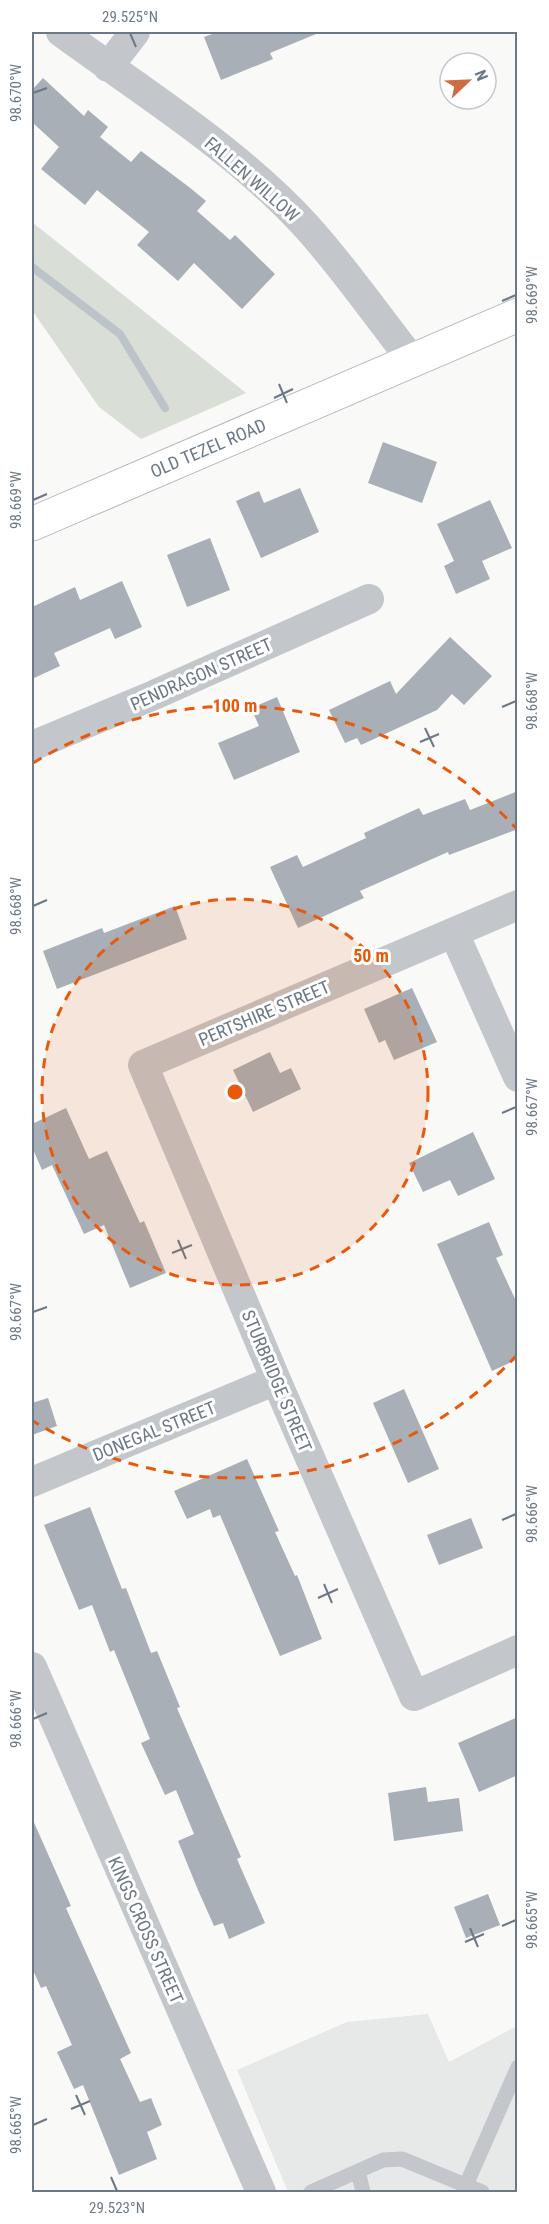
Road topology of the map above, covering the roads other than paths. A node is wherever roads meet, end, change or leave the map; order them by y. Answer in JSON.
{"nodes":[{"id":1,"x":61,"y":32,"type":"edge"},
{"id":2,"x":135,"y":32,"type":"edge"},
{"id":3,"x":108,"y":67,"type":"junction"},
{"id":4,"x":518,"y":315,"type":"edge"},
{"id":5,"x":412,"y":360,"type":"junction"},
{"id":6,"x":32,"y":524,"type":"edge"},
{"id":7,"x":369,"y":599,"type":"dead end"},
{"id":8,"x":32,"y":746,"type":"edge"},
{"id":9,"x":518,"y":905,"type":"edge"},
{"id":10,"x":454,"y":933,"type":"junction"},
{"id":11,"x":143,"y":1065,"type":"joint"},
{"id":12,"x":518,"y":1077,"type":"edge"},
{"id":13,"x":276,"y":1380,"type":"junction"},
{"id":14,"x":32,"y":1482,"type":"edge"},
{"id":15,"x":518,"y":1650,"type":"edge"},
{"id":16,"x":32,"y":1667,"type":"edge"},
{"id":17,"x":518,"y":2067,"type":"edge"},
{"id":18,"x":358,"y":2171,"type":"junction"},
{"id":19,"x":465,"y":2189,"type":"edge"},
{"id":20,"x":261,"y":2193,"type":"edge"},
{"id":21,"x":311,"y":2193,"type":"edge"},
{"id":22,"x":363,"y":2193,"type":"edge"},
{"id":23,"x":482,"y":2193,"type":"edge"}],
"edges":[{"from":1,"to":3,"type":"street","name":"FALLEN WILLOW"},
{"from":2,"to":3,"type":"street"},
{"from":3,"to":5,"type":"street","name":"FALLEN WILLOW"},
{"from":4,"to":5,"type":"street","name":"OLD TEZEL ROAD"},
{"from":5,"to":6,"type":"street","name":"OLD TEZEL ROAD"},
{"from":7,"to":8,"type":"street","name":"PENDRAGON STREET"},
{"from":9,"to":10,"type":"street","name":"PERTSHIRE STREET"},
{"from":10,"to":11,"type":"street","name":"PERTSHIRE STREET"},
{"from":10,"to":12,"type":"street"},
{"from":11,"to":13,"type":"street","name":"STURBRIDGE STREET"},
{"from":13,"to":14,"type":"street","name":"DONEGAL STREET"},
{"from":13,"to":15,"type":"street","name":"STURBRIDGE STREET"},
{"from":16,"to":20,"type":"street","name":"KINGS CROSS STREET"},
{"from":17,"to":19,"type":"lane"},
{"from":18,"to":19,"type":"lane"},
{"from":18,"to":21,"type":"lane"},
{"from":18,"to":22,"type":"lane"},
{"from":19,"to":23,"type":"lane"}]}
